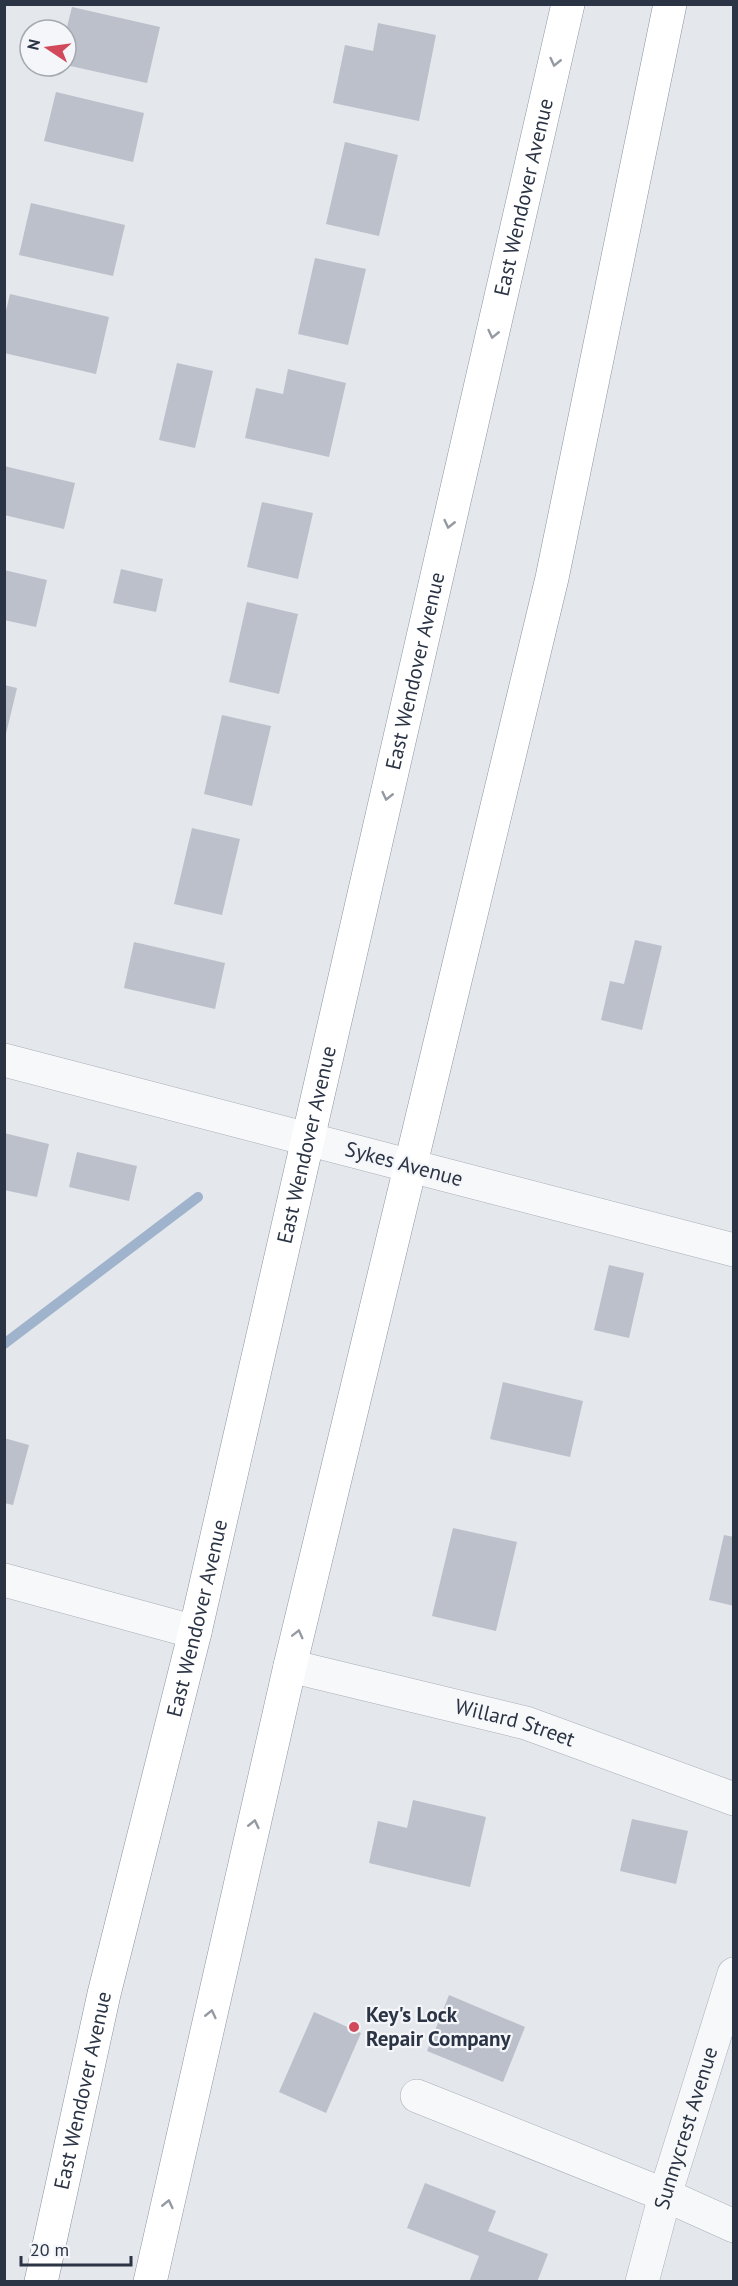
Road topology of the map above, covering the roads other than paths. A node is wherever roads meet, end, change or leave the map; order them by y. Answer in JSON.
{"nodes":[{"id":1,"x":568,"y":4,"type":"edge"},
{"id":2,"x":670,"y":4,"type":"edge"},
{"id":3,"x":4,"y":1060,"type":"edge"},
{"id":4,"x":309,"y":1139,"type":"junction"},
{"id":5,"x":411,"y":1166,"type":"junction"},
{"id":6,"x":734,"y":1250,"type":"edge"},
{"id":7,"x":4,"y":1580,"type":"edge"},
{"id":8,"x":195,"y":1632,"type":"junction"},
{"id":9,"x":290,"y":1666,"type":"junction"},
{"id":10,"x":734,"y":1800,"type":"edge"},
{"id":11,"x":734,"y":1974,"type":"edge"},
{"id":12,"x":417,"y":2096,"type":"dead end"},
{"id":13,"x":665,"y":2195,"type":"junction"},
{"id":14,"x":734,"y":2226,"type":"edge"},
{"id":15,"x":41,"y":2282,"type":"edge"},
{"id":16,"x":150,"y":2282,"type":"edge"},
{"id":17,"x":642,"y":2282,"type":"edge"}],
"edges":[{"from":1,"to":4,"type":"highway","name":"East Wendover Avenue","one_way":true},
{"from":2,"to":5,"type":"highway"},
{"from":3,"to":4,"type":"street","name":"Sykes Avenue"},
{"from":4,"to":5,"type":"street","name":"Sykes Avenue"},
{"from":4,"to":8,"type":"highway","name":"East Wendover Avenue"},
{"from":5,"to":6,"type":"street","name":"Sykes Avenue"},
{"from":9,"to":5,"type":"highway","one_way":true},
{"from":7,"to":8,"type":"street"},
{"from":8,"to":15,"type":"highway","name":"East Wendover Avenue"},
{"from":9,"to":10,"type":"street","name":"Willard Street"},
{"from":16,"to":9,"type":"highway","one_way":true},
{"from":11,"to":13,"type":"street","name":"Sunnycrest Avenue"},
{"from":12,"to":13,"type":"street"},
{"from":13,"to":14,"type":"street"},
{"from":13,"to":17,"type":"street","name":"Sunnycrest Avenue"}]}
